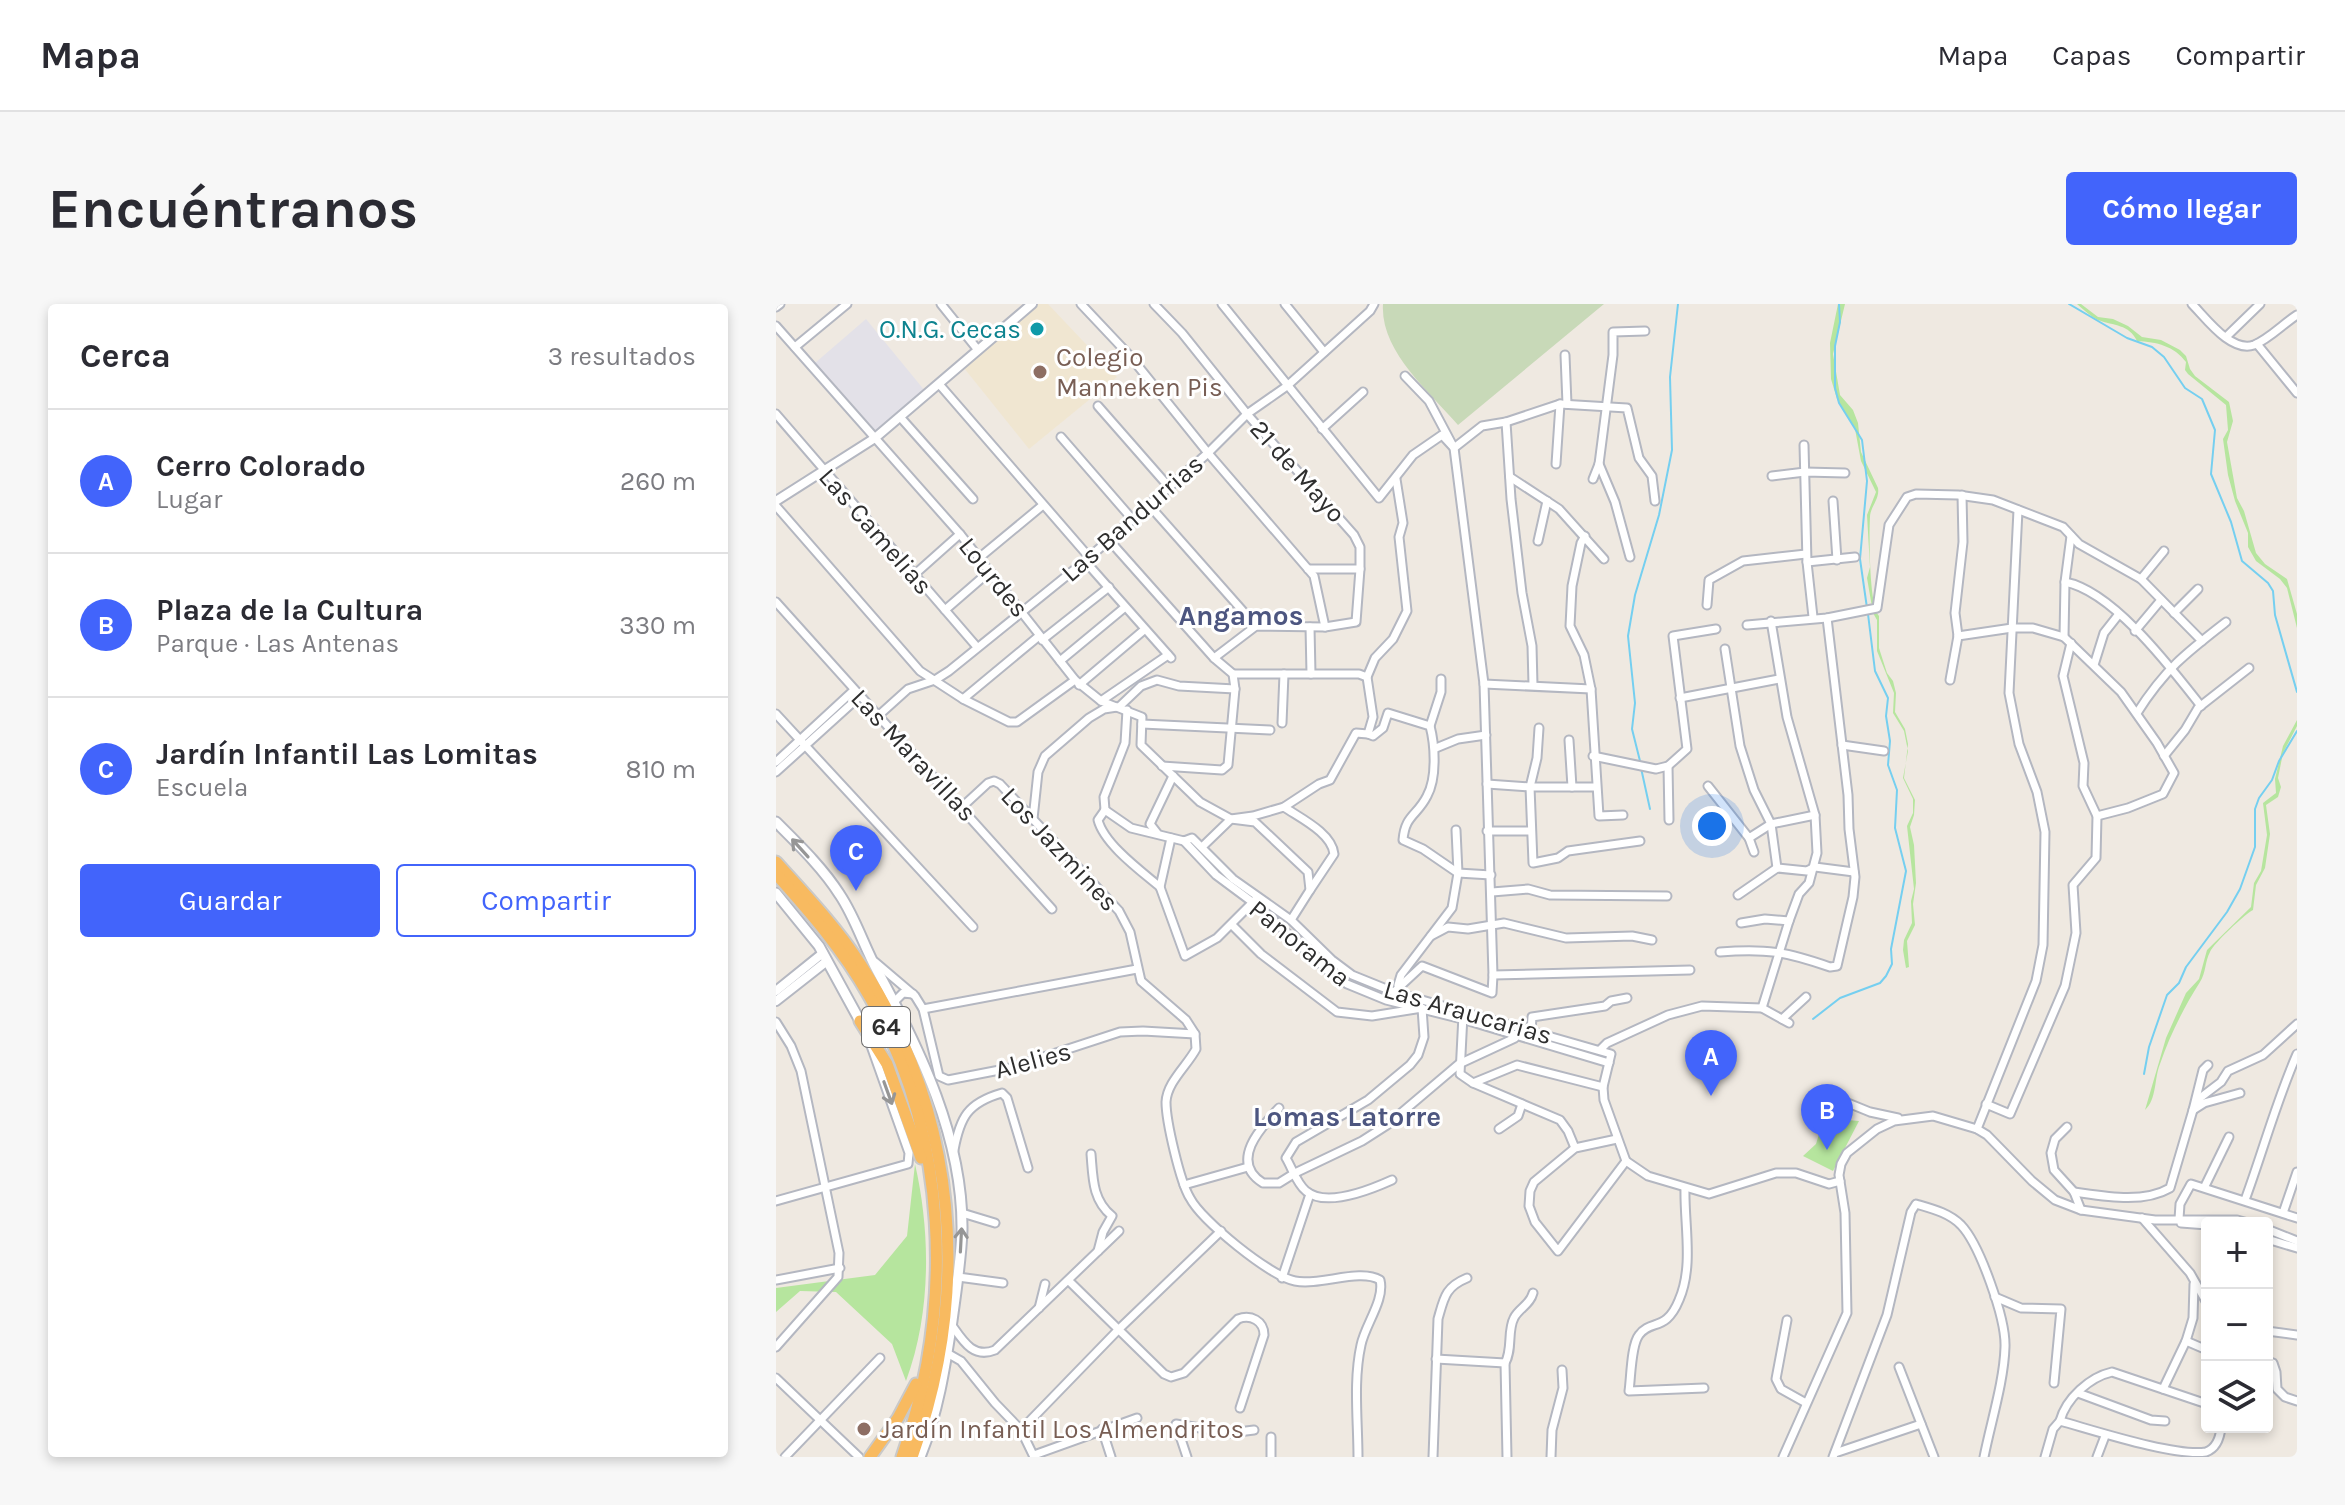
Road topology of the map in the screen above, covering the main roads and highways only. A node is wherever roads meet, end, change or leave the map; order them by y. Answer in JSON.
{"nodes":[{"id":1,"x":776,"y":822,"type":"edge"},
{"id":2,"x":776,"y":851,"type":"edge"},
{"id":3,"x":776,"y":862,"type":"edge"},
{"id":4,"x":776,"y":874,"type":"edge"},
{"id":5,"x":776,"y":893,"type":"edge"},
{"id":6,"x":815,"y":905,"type":"junction"},
{"id":7,"x":860,"y":1021,"type":"joint"},
{"id":8,"x":935,"y":1208,"type":"junction"},
{"id":9,"x":931,"y":1338,"type":"junction"},
{"id":10,"x":870,"y":1457,"type":"edge"},
{"id":11,"x":902,"y":1457,"type":"edge"},
{"id":12,"x":912,"y":1457,"type":"edge"},
{"id":13,"x":920,"y":1457,"type":"edge"}],
"edges":[{"from":13,"to":1,"type":"main road","one_way":true},
{"from":2,"to":6,"type":"highway"},
{"from":3,"to":6,"type":"highway","number":"64"},
{"from":4,"to":8,"type":"highway","number":"64"},
{"from":5,"to":7,"type":"main road"},
{"from":6,"to":12,"type":"highway","number":"64"},
{"from":7,"to":8,"type":"highway"},
{"from":8,"to":9,"type":"highway","number":"64"},
{"from":9,"to":10,"type":"highway"},
{"from":9,"to":11,"type":"highway","number":"64"}]}
